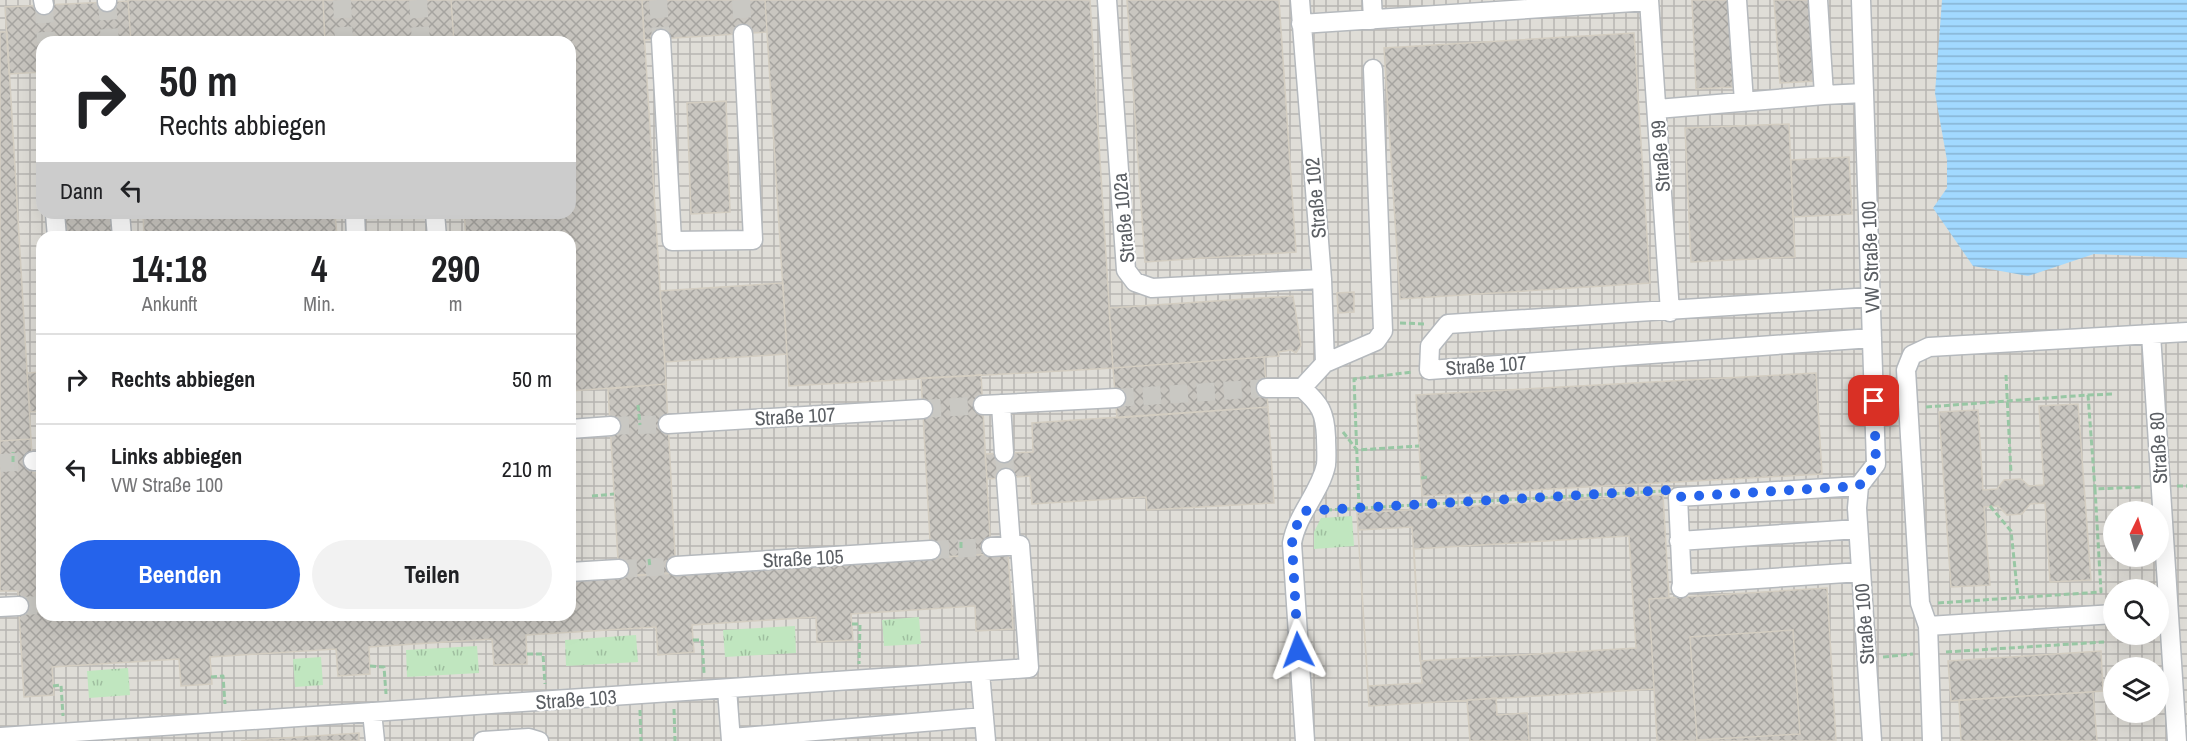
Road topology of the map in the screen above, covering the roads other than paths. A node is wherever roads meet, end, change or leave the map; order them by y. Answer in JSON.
{"nodes":[{"id":1,"x":1107,"y":0,"type":"edge"},
{"id":2,"x":1300,"y":0,"type":"edge"},
{"id":3,"x":1372,"y":0,"type":"edge"},
{"id":4,"x":1649,"y":0,"type":"edge"},
{"id":5,"x":1737,"y":0,"type":"edge"},
{"id":6,"x":1818,"y":0,"type":"edge"},
{"id":7,"x":1861,"y":0,"type":"edge"},
{"id":8,"x":1373,"y":20,"type":"junction"},
{"id":9,"x":1301,"y":24,"type":"junction"},
{"id":10,"x":742,"y":34,"type":"tunnel mouth"},
{"id":11,"x":661,"y":39,"type":"tunnel mouth"},
{"id":12,"x":1373,"y":69,"type":"dead end"},
{"id":13,"x":1864,"y":93,"type":"junction"},
{"id":14,"x":1824,"y":95,"type":"junction"},
{"id":15,"x":1744,"y":102,"type":"junction"},
{"id":16,"x":1657,"y":109,"type":"junction"},
{"id":17,"x":1322,"y":279,"type":"junction"},
{"id":18,"x":1871,"y":297,"type":"junction"},
{"id":19,"x":1670,"y":312,"type":"junction"},
{"id":20,"x":2187,"y":332,"type":"edge"},
{"id":21,"x":2151,"y":334,"type":"junction"},
{"id":22,"x":1872,"y":338,"type":"junction"},
{"id":23,"x":1325,"y":363,"type":"junction"},
{"id":24,"x":1266,"y":388,"type":"tunnel mouth"},
{"id":25,"x":1302,"y":388,"type":"junction"},
{"id":26,"x":1116,"y":398,"type":"tunnel mouth"},
{"id":27,"x":1001,"y":404,"type":"junction"},
{"id":28,"x":983,"y":405,"type":"tunnel mouth"},
{"id":29,"x":923,"y":409,"type":"tunnel mouth"},
{"id":30,"x":668,"y":424,"type":"tunnel mouth"},
{"id":31,"x":610,"y":426,"type":"tunnel mouth"},
{"id":32,"x":576,"y":429,"type":"edge"},
{"id":33,"x":1004,"y":453,"type":"tunnel mouth"},
{"id":34,"x":1006,"y":478,"type":"tunnel mouth"},
{"id":35,"x":1859,"y":486,"type":"junction"},
{"id":36,"x":1857,"y":508,"type":"joint"},
{"id":37,"x":1858,"y":529,"type":"junction"},
{"id":38,"x":1679,"y":541,"type":"junction"},
{"id":39,"x":1015,"y":545,"type":"junction"},
{"id":40,"x":991,"y":547,"type":"tunnel mouth"},
{"id":41,"x":931,"y":550,"type":"tunnel mouth"},
{"id":42,"x":676,"y":566,"type":"tunnel mouth"},
{"id":43,"x":619,"y":569,"type":"tunnel mouth"},
{"id":44,"x":576,"y":572,"type":"edge"},
{"id":45,"x":1861,"y":572,"type":"junction"},
{"id":46,"x":2162,"y":579,"type":"edge"},
{"id":47,"x":18,"y":606,"type":"tunnel mouth"},
{"id":48,"x":0,"y":607,"type":"edge"},
{"id":49,"x":2103,"y":615,"type":"edge"},
{"id":50,"x":1928,"y":626,"type":"junction"},
{"id":51,"x":2167,"y":645,"type":"edge"},
{"id":52,"x":980,"y":672,"type":"junction"},
{"id":53,"x":727,"y":689,"type":"junction"},
{"id":54,"x":380,"y":712,"type":"junction"},
{"id":55,"x":984,"y":717,"type":"junction"},
{"id":56,"x":0,"y":737,"type":"edge"},
{"id":57,"x":779,"y":737,"type":"edge"},
{"id":58,"x":731,"y":739,"type":"edge"},
{"id":59,"x":375,"y":741,"type":"edge"},
{"id":60,"x":483,"y":741,"type":"edge"},
{"id":61,"x":539,"y":741,"type":"edge"},
{"id":62,"x":986,"y":741,"type":"edge"},
{"id":63,"x":1305,"y":741,"type":"edge"},
{"id":64,"x":1872,"y":741,"type":"edge"},
{"id":65,"x":1932,"y":741,"type":"edge"},
{"id":66,"x":2177,"y":741,"type":"edge"}],
"edges":[{"from":1,"to":17,"type":"street","name":"Straße 102a"},
{"from":2,"to":9,"type":"street","name":"Straße 102"},
{"from":3,"to":8,"type":"street"},
{"from":4,"to":8,"type":"street"},
{"from":4,"to":16,"type":"street","name":"Straße 99"},
{"from":5,"to":15,"type":"street"},
{"from":6,"to":14,"type":"street"},
{"from":7,"to":13,"type":"street","name":"VW Straße 100"},
{"from":8,"to":9,"type":"street"},
{"from":9,"to":17,"type":"street","name":"Straße 102"},
{"from":10,"to":11,"type":"street"},
{"from":12,"to":23,"type":"street"},
{"from":13,"to":14,"type":"street"},
{"from":13,"to":18,"type":"street","name":"VW Straße 100"},
{"from":14,"to":15,"type":"street"},
{"from":15,"to":16,"type":"street"},
{"from":16,"to":19,"type":"street","name":"Straße 99"},
{"from":17,"to":23,"type":"street","name":"Straße 102"},
{"from":18,"to":19,"type":"street"},
{"from":18,"to":22,"type":"street","name":"VW Straße 100"},
{"from":19,"to":22,"type":"street","name":"Straße 107"},
{"from":20,"to":21,"type":"street"},
{"from":21,"to":46,"type":"street","name":"Straße 80"},
{"from":21,"to":50,"type":"street"},
{"from":22,"to":35,"type":"street","name":"VW Straße 100"},
{"from":23,"to":25,"type":"street"},
{"from":24,"to":25,"type":"street"},
{"from":25,"to":63,"type":"street"},
{"from":26,"to":27,"type":"street"},
{"from":27,"to":28,"type":"street"},
{"from":27,"to":33,"type":"street"},
{"from":29,"to":30,"type":"street","name":"Straße 107"},
{"from":31,"to":32,"type":"street"},
{"from":34,"to":39,"type":"street"},
{"from":35,"to":36,"type":"street","name":"VW Straße 100"},
{"from":35,"to":38,"type":"street"},
{"from":36,"to":37,"type":"street","name":"Straße 100"},
{"from":37,"to":38,"type":"street"},
{"from":37,"to":45,"type":"street","name":"Straße 100"},
{"from":38,"to":45,"type":"street"},
{"from":39,"to":40,"type":"street"},
{"from":39,"to":52,"type":"street","name":"Straße 103"},
{"from":41,"to":42,"type":"street","name":"Straße 105"},
{"from":43,"to":44,"type":"street"},
{"from":45,"to":64,"type":"street","name":"Straße 100"},
{"from":47,"to":48,"type":"street"},
{"from":49,"to":50,"type":"street"},
{"from":50,"to":65,"type":"street"},
{"from":51,"to":66,"type":"street","name":"Straße 80"},
{"from":52,"to":53,"type":"street","name":"Straße 103"},
{"from":52,"to":55,"type":"street"},
{"from":53,"to":54,"type":"street","name":"Straße 103"},
{"from":53,"to":58,"type":"street"},
{"from":54,"to":56,"type":"street","name":"Straße 103"},
{"from":54,"to":59,"type":"street"},
{"from":55,"to":57,"type":"street"},
{"from":55,"to":62,"type":"street"},
{"from":57,"to":58,"type":"street"},
{"from":60,"to":61,"type":"street"}]}
